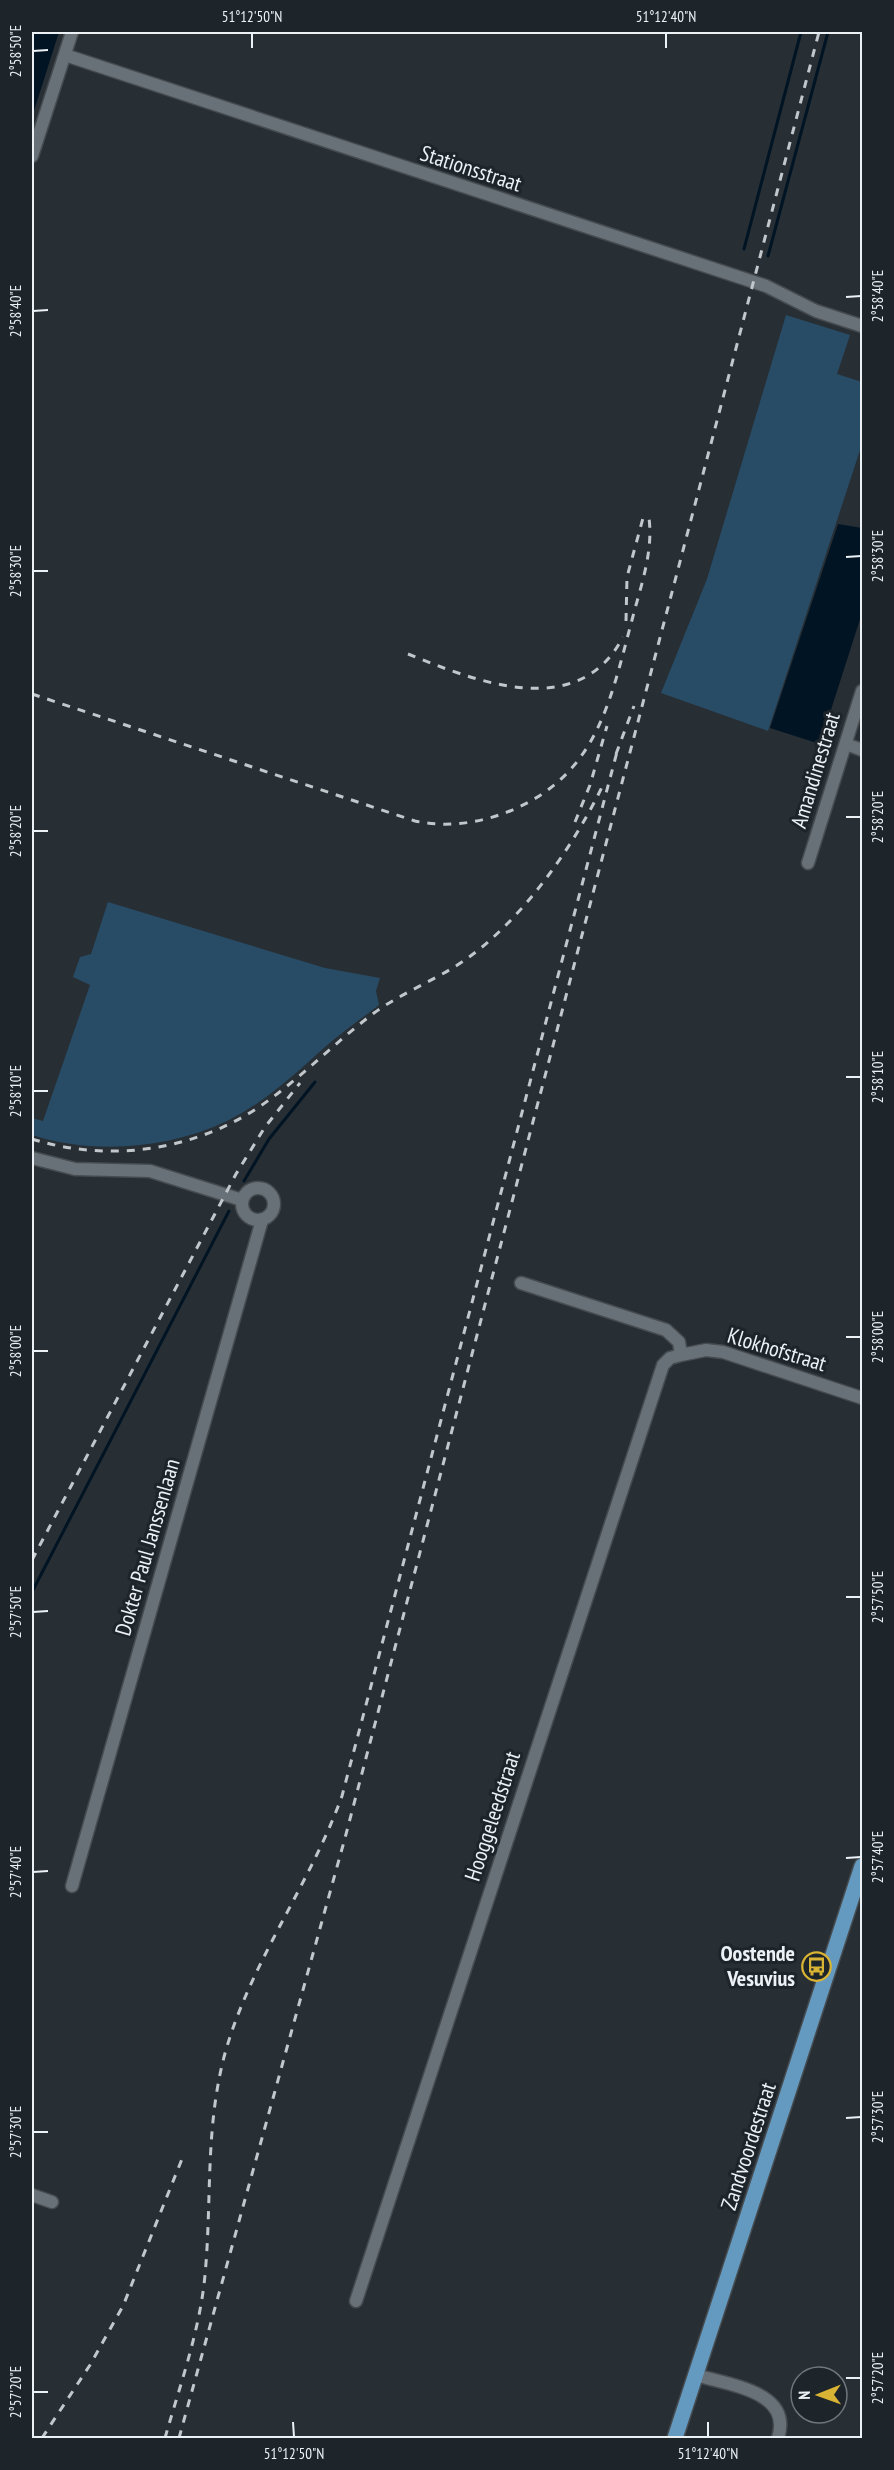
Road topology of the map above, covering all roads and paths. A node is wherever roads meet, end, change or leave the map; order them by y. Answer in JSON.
{"nodes":[{"id":1,"x":72,"y":32,"type":"edge"},
{"id":2,"x":65,"y":55,"type":"junction"},
{"id":3,"x":32,"y":156,"type":"edge"},
{"id":4,"x":862,"y":326,"type":"edge"},
{"id":5,"x":862,"y":691,"type":"edge"},
{"id":6,"x":846,"y":744,"type":"junction"},
{"id":7,"x":862,"y":750,"type":"edge"},
{"id":8,"x":808,"y":863,"type":"dead end"},
{"id":9,"x":32,"y":1158,"type":"edge"},
{"id":10,"x":242,"y":1200,"type":"junction"},
{"id":11,"x":262,"y":1220,"type":"junction"},
{"id":12,"x":521,"y":1283,"type":"dead end"},
{"id":13,"x":681,"y":1355,"type":"junction"},
{"id":14,"x":862,"y":1398,"type":"edge"},
{"id":15,"x":862,"y":1866,"type":"edge"},
{"id":16,"x":72,"y":1886,"type":"dead end"},
{"id":17,"x":32,"y":2195,"type":"edge"},
{"id":18,"x":52,"y":2202,"type":"dead end"},
{"id":19,"x":356,"y":2301,"type":"dead end"},
{"id":20,"x":696,"y":2375,"type":"junction"},
{"id":21,"x":675,"y":2439,"type":"edge"},
{"id":22,"x":778,"y":2439,"type":"edge"}],
"edges":[{"from":1,"to":2,"type":"street"},
{"from":2,"to":3,"type":"street"},
{"from":2,"to":4,"type":"street","name":"Stationsstraat"},
{"from":5,"to":6,"type":"street","name":"Amandinestraat"},
{"from":6,"to":7,"type":"street"},
{"from":6,"to":8,"type":"street","name":"Amandinestraat"},
{"from":9,"to":10,"type":"street"},
{"from":10,"to":11,"type":"street"},
{"from":10,"to":11,"type":"street","name":"Dokter Paul Janssenlaan"},
{"from":11,"to":16,"type":"street","name":"Dokter Paul Janssenlaan"},
{"from":12,"to":13,"type":"street"},
{"from":13,"to":14,"type":"street","name":"Klokhofstraat"},
{"from":13,"to":19,"type":"street","name":"Hooggeleedstraat"},
{"from":15,"to":20,"type":"main road","name":"Zandvoordestraat"},
{"from":17,"to":18,"type":"street"},
{"from":20,"to":21,"type":"main road","name":"Zandvoordestraat"},
{"from":20,"to":22,"type":"street"}]}
